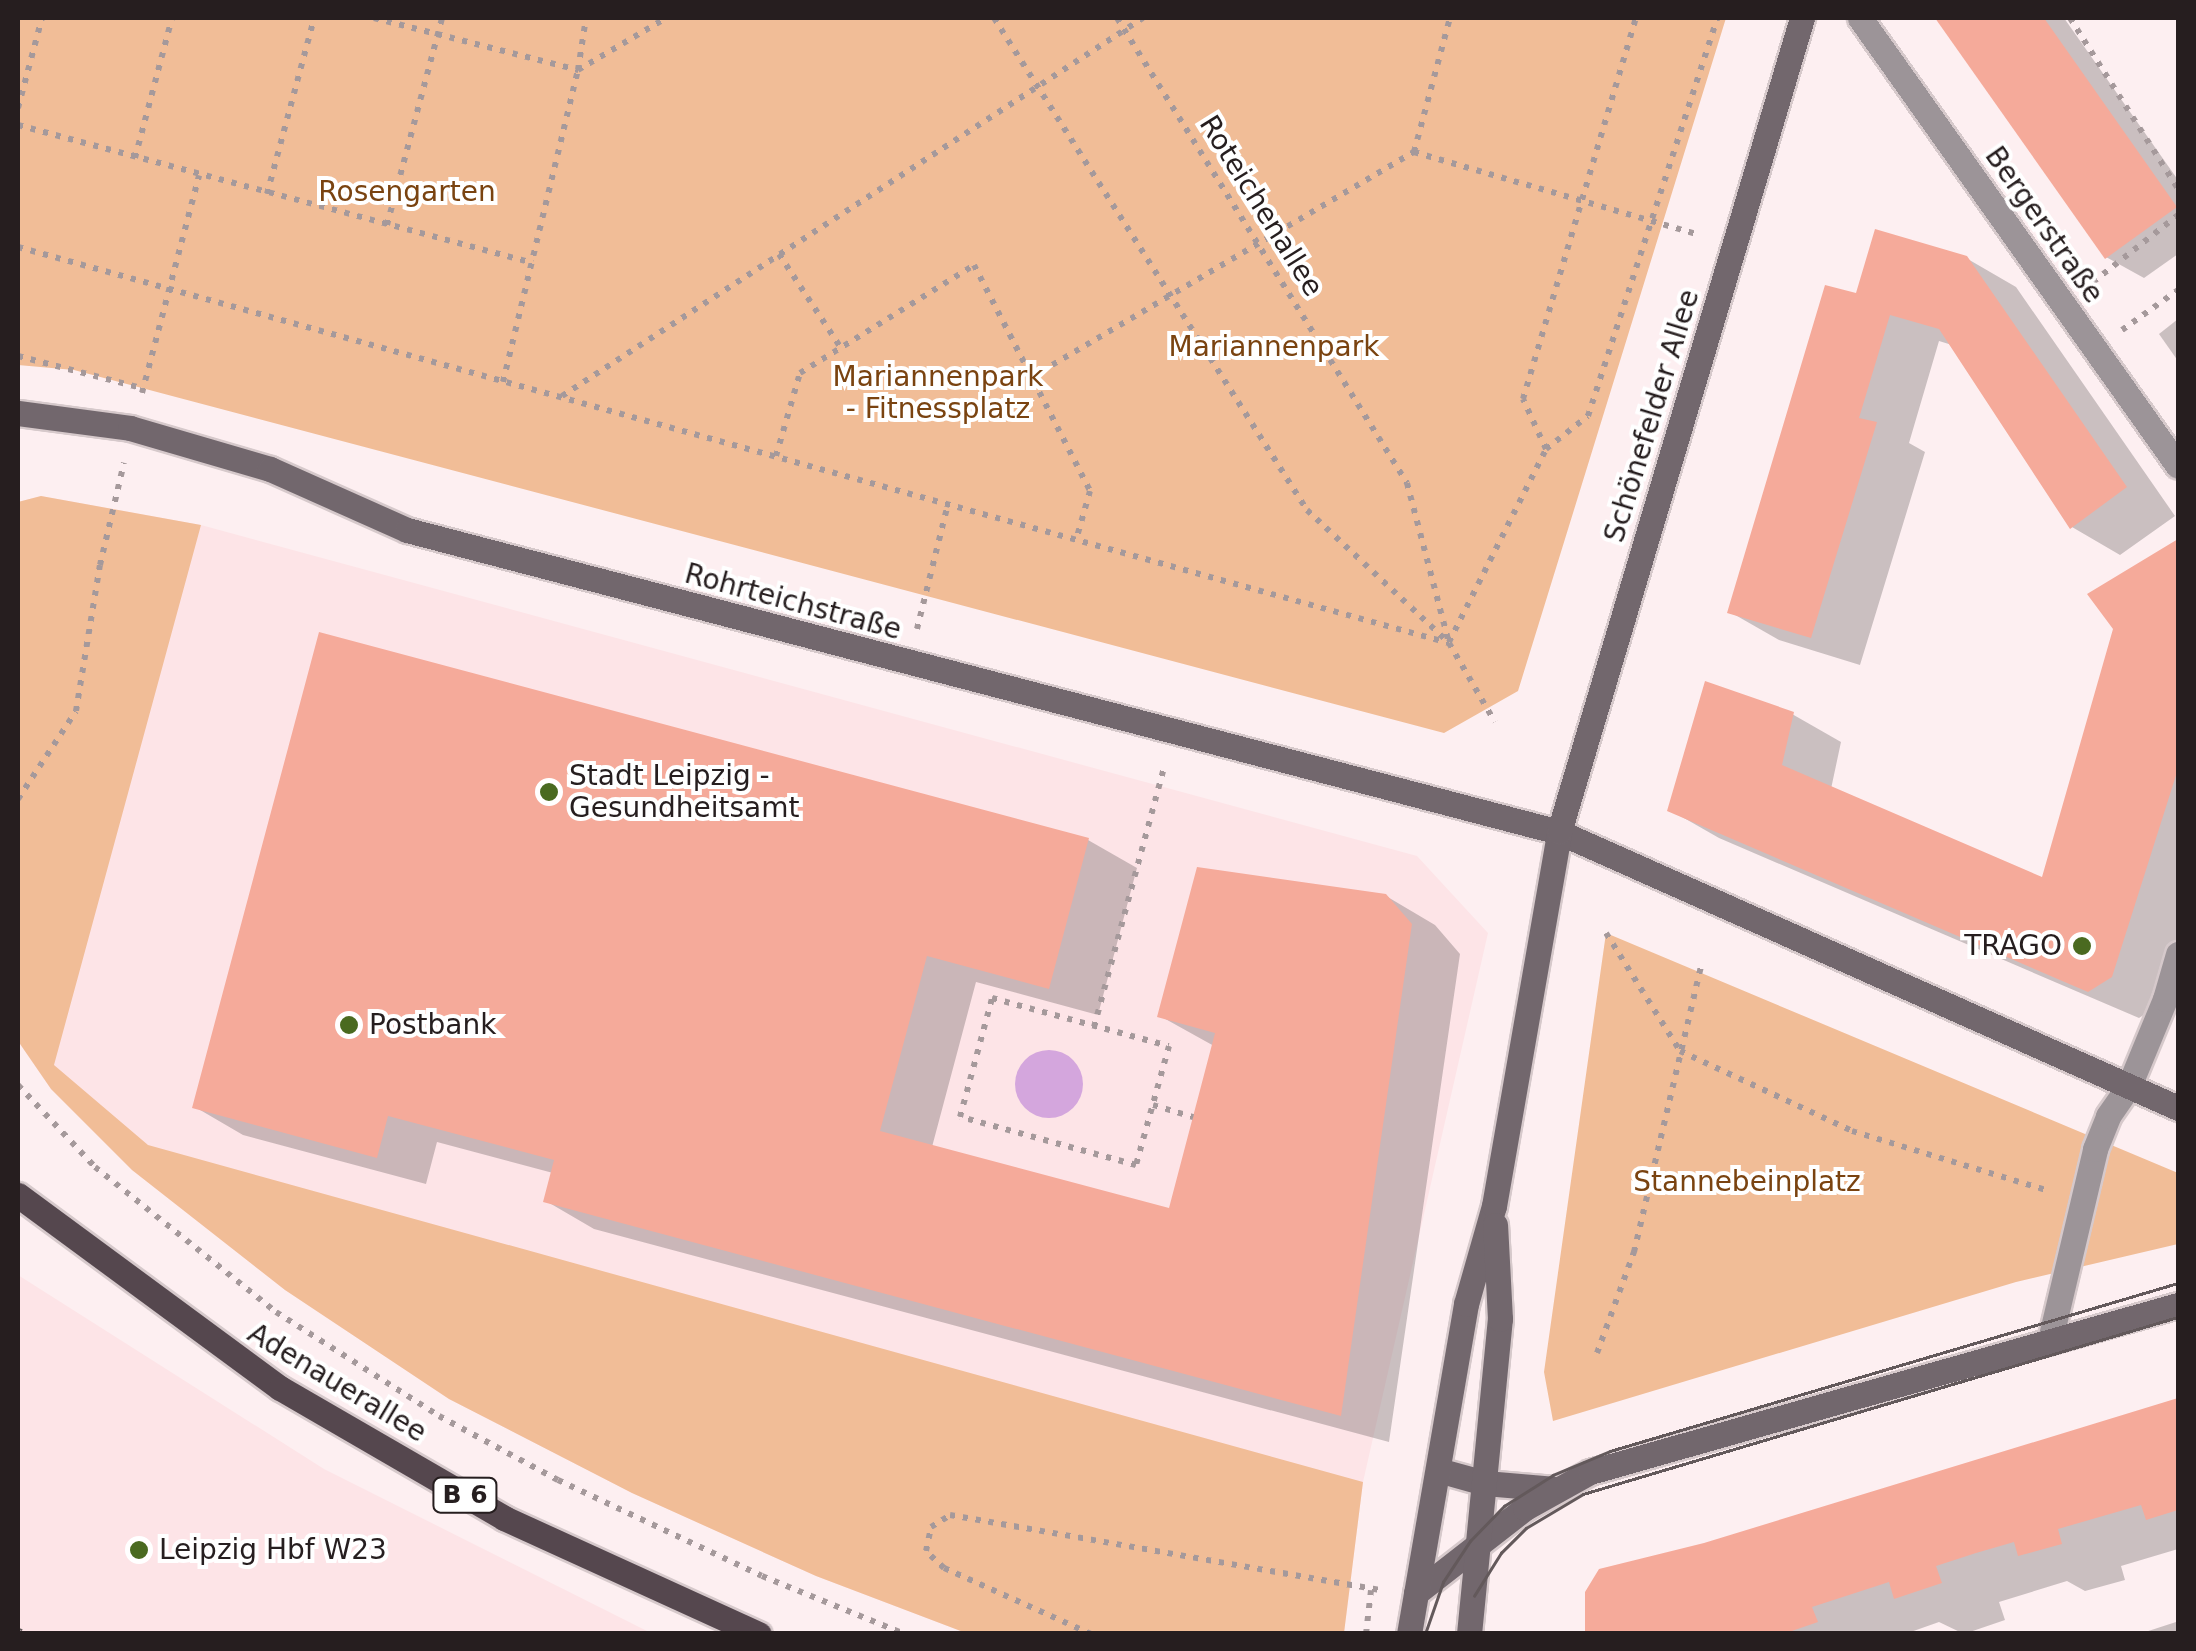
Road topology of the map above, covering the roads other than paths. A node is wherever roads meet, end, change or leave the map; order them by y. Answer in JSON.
{"nodes":[{"id":1,"x":1802,"y":18,"type":"edge"},
{"id":2,"x":1860,"y":18,"type":"edge"},
{"id":3,"x":18,"y":413,"type":"edge"},
{"id":4,"x":2178,"y":466,"type":"edge"},
{"id":5,"x":1560,"y":832,"type":"junction"},
{"id":6,"x":2178,"y":954,"type":"edge"},
{"id":7,"x":2129,"y":1086,"type":"junction"},
{"id":8,"x":2178,"y":1108,"type":"edge"},
{"id":9,"x":18,"y":1196,"type":"edge"},
{"id":10,"x":1494,"y":1206,"type":"junction"},
{"id":11,"x":2178,"y":1305,"type":"edge"},
{"id":12,"x":2050,"y":1340,"type":"junction"},
{"id":13,"x":1438,"y":1470,"type":"junction"},
{"id":14,"x":1485,"y":1483,"type":"junction"},
{"id":15,"x":1555,"y":1489,"type":"junction"},
{"id":16,"x":1480,"y":1547,"type":"junction"},
{"id":17,"x":1416,"y":1593,"type":"junction"},
{"id":18,"x":759,"y":1634,"type":"edge"},
{"id":19,"x":1409,"y":1634,"type":"edge"},
{"id":20,"x":1469,"y":1634,"type":"edge"}],
"edges":[{"from":1,"to":5,"type":"main road","name":"Schönefelder Allee"},
{"from":2,"to":4,"type":"street","name":"Bergerstraße"},
{"from":3,"to":5,"type":"main road","name":"Rohrteichstraße"},
{"from":5,"to":7,"type":"main road"},
{"from":5,"to":10,"type":"main road"},
{"from":6,"to":7,"type":"street"},
{"from":7,"to":8,"type":"main road"},
{"from":7,"to":12,"type":"street"},
{"from":9,"to":18,"type":"main road","name":"Adenauerallee","number":"B 6"},
{"from":10,"to":13,"type":"main road"},
{"from":10,"to":14,"type":"main road"},
{"from":11,"to":12,"type":"main road"},
{"from":12,"to":15,"type":"main road"},
{"from":13,"to":14,"type":"main road"},
{"from":13,"to":17,"type":"main road"},
{"from":14,"to":15,"type":"main road"},
{"from":14,"to":16,"type":"main road"},
{"from":15,"to":16,"type":"main road"},
{"from":16,"to":17,"type":"main road"},
{"from":16,"to":20,"type":"main road"},
{"from":17,"to":19,"type":"main road"}]}
